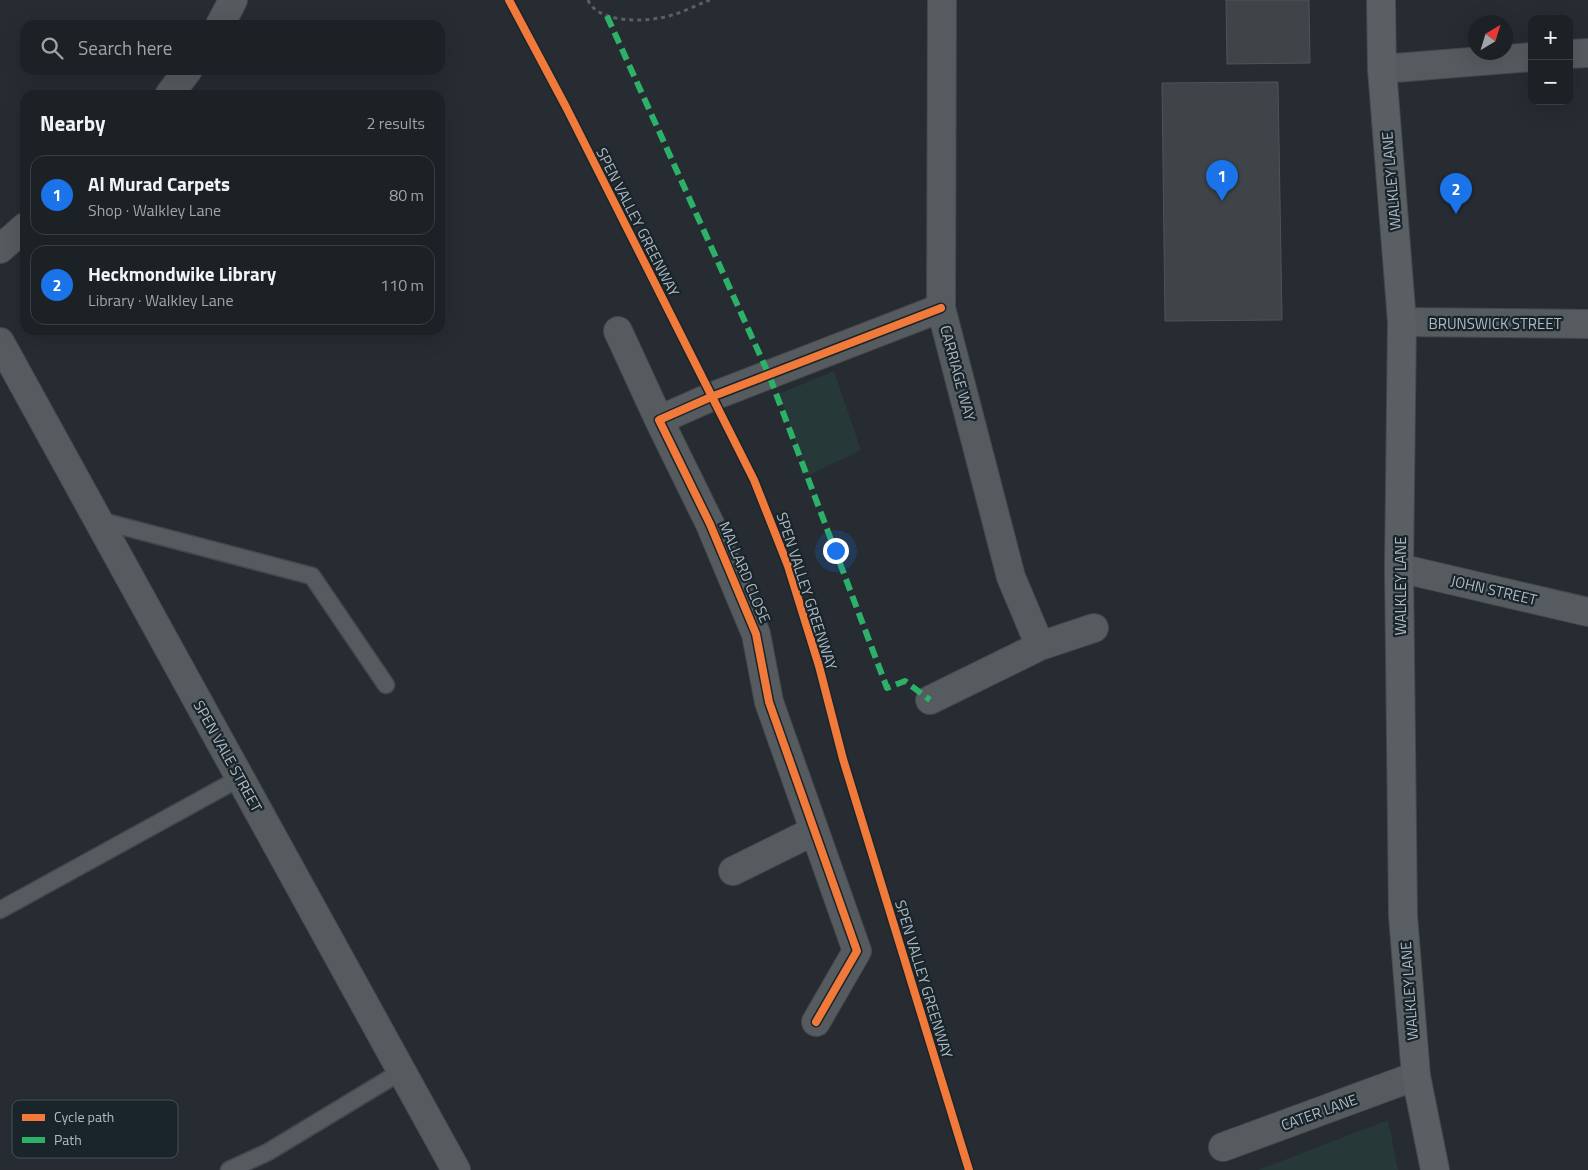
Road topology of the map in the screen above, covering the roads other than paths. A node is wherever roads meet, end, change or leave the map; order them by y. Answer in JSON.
{"nodes":[{"id":1,"x":233,"y":0,"type":"edge"},
{"id":2,"x":942,"y":0,"type":"edge"},
{"id":3,"x":1381,"y":0,"type":"edge"},
{"id":4,"x":223,"y":20,"type":"edge"},
{"id":5,"x":1588,"y":53,"type":"edge"},
{"id":6,"x":1573,"y":54,"type":"edge"},
{"id":7,"x":1528,"y":57,"type":"edge"},
{"id":8,"x":1382,"y":69,"type":"junction"},
{"id":9,"x":184,"y":75,"type":"edge"},
{"id":10,"x":173,"y":90,"type":"edge"},
{"id":11,"x":20,"y":232,"type":"edge"},
{"id":12,"x":0,"y":249,"type":"edge"},
{"id":13,"x":941,"y":308,"type":"junction"},
{"id":14,"x":1402,"y":322,"type":"junction"},
{"id":15,"x":1588,"y":324,"type":"edge"},
{"id":16,"x":618,"y":331,"type":"dead end"},
{"id":17,"x":0,"y":342,"type":"edge"},
{"id":18,"x":659,"y":420,"type":"junction"},
{"id":19,"x":98,"y":520,"type":"junction"},
{"id":20,"x":1399,"y":568,"type":"junction"},
{"id":21,"x":1588,"y":612,"type":"edge"},
{"id":22,"x":1094,"y":628,"type":"dead end"},
{"id":23,"x":1040,"y":646,"type":"junction"},
{"id":24,"x":386,"y":685,"type":"dead end"},
{"id":25,"x":930,"y":700,"type":"dead end"},
{"id":26,"x":240,"y":778,"type":"junction"},
{"id":27,"x":814,"y":831,"type":"junction"},
{"id":28,"x":733,"y":871,"type":"dead end"},
{"id":29,"x":0,"y":910,"type":"edge"},
{"id":30,"x":816,"y":1022,"type":"dead end"},
{"id":31,"x":402,"y":1071,"type":"junction"},
{"id":32,"x":1416,"y":1076,"type":"junction"},
{"id":33,"x":1223,"y":1147,"type":"dead end"},
{"id":34,"x":229,"y":1170,"type":"edge"},
{"id":35,"x":456,"y":1170,"type":"edge"},
{"id":36,"x":1435,"y":1170,"type":"edge"}],
"edges":[{"from":1,"to":4,"type":"street"},
{"from":2,"to":13,"type":"street","name":"CARRIAGE WAY"},
{"from":3,"to":8,"type":"main road","name":"WALKLEY LANE"},
{"from":5,"to":6,"type":"street"},
{"from":7,"to":8,"type":"street"},
{"from":8,"to":14,"type":"main road","name":"WALKLEY LANE"},
{"from":9,"to":10,"type":"street"},
{"from":11,"to":12,"type":"street"},
{"from":13,"to":18,"type":"street"},
{"from":13,"to":23,"type":"street","name":"CARRIAGE WAY"},
{"from":14,"to":15,"type":"street","name":"BRUNSWICK STREET"},
{"from":14,"to":20,"type":"main road","name":"WALKLEY LANE"},
{"from":16,"to":18,"type":"street","name":"MALLARD CLOSE"},
{"from":17,"to":19,"type":"street","name":"SPEN VALE STREET"},
{"from":18,"to":27,"type":"street","name":"MALLARD CLOSE"},
{"from":19,"to":24,"type":"lane"},
{"from":19,"to":26,"type":"street","name":"SPEN VALE STREET"},
{"from":20,"to":21,"type":"street","name":"JOHN STREET"},
{"from":20,"to":32,"type":"main road","name":"WALKLEY LANE"},
{"from":22,"to":23,"type":"street"},
{"from":23,"to":25,"type":"street"},
{"from":26,"to":29,"type":"lane"},
{"from":26,"to":31,"type":"street","name":"SPEN VALE STREET"},
{"from":27,"to":28,"type":"street"},
{"from":27,"to":30,"type":"street","name":"MALLARD CLOSE"},
{"from":31,"to":34,"type":"lane"},
{"from":31,"to":35,"type":"street","name":"SPEN VALE STREET"},
{"from":32,"to":33,"type":"street","name":"CATER LANE"},
{"from":32,"to":36,"type":"main road","name":"WALKLEY LANE"}]}
